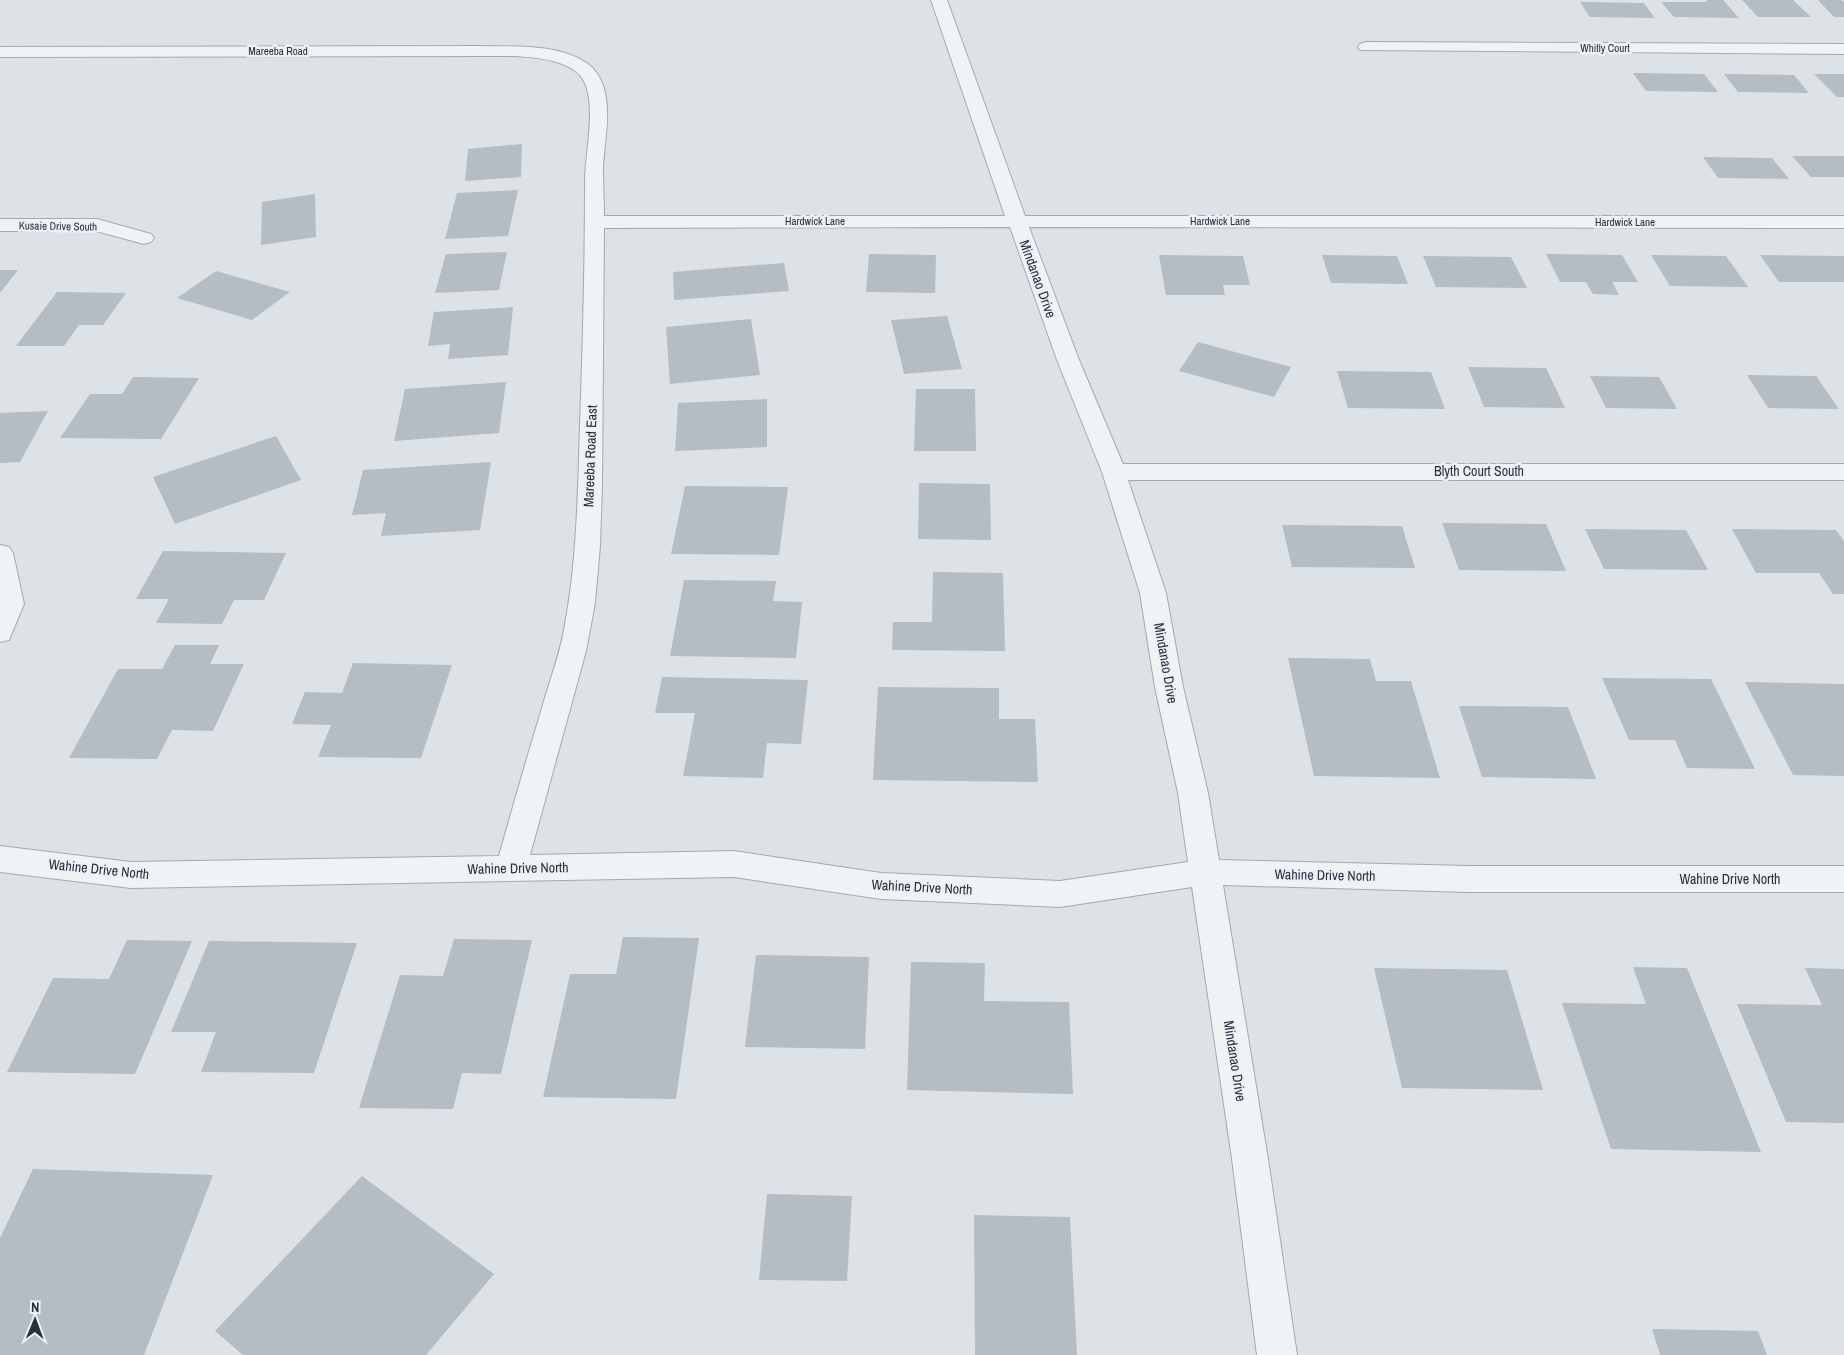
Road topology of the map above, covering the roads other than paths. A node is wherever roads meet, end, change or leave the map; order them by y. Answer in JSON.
{"nodes":[{"id":1,"x":939,"y":0,"type":"edge"},
{"id":2,"x":1366,"y":47,"type":"dead end"},
{"id":3,"x":1844,"y":49,"type":"edge"},
{"id":4,"x":0,"y":52,"type":"edge"},
{"id":5,"x":555,"y":56,"type":"joint"},
{"id":6,"x":595,"y":222,"type":"junction"},
{"id":7,"x":1017,"y":222,"type":"junction"},
{"id":8,"x":1844,"y":222,"type":"edge"},
{"id":9,"x":0,"y":225,"type":"edge"},
{"id":10,"x":144,"y":238,"type":"dead end"},
{"id":11,"x":1114,"y":472,"type":"junction"},
{"id":12,"x":1844,"y":472,"type":"edge"},
{"id":13,"x":0,"y":553,"type":"edge"},
{"id":14,"x":0,"y":633,"type":"edge"},
{"id":15,"x":0,"y":859,"type":"edge"},
{"id":16,"x":512,"y":868,"type":"junction"},
{"id":17,"x":1206,"y":872,"type":"junction"},
{"id":18,"x":1844,"y":879,"type":"edge"},
{"id":19,"x":1277,"y":1355,"type":"edge"}],
"edges":[{"from":1,"to":7,"type":"street","name":"Mindanao Drive"},
{"from":2,"to":3,"type":"street","name":"Whitly Court"},
{"from":4,"to":5,"type":"street","name":"Mareeba Road"},
{"from":5,"to":6,"type":"street","name":"Mareeba Road East"},
{"from":6,"to":7,"type":"street","name":"Hardwick Lane"},
{"from":6,"to":16,"type":"street","name":"Mareeba Road East"},
{"from":7,"to":8,"type":"street","name":"Hardwick Lane"},
{"from":7,"to":11,"type":"street","name":"Mindanao Drive"},
{"from":9,"to":10,"type":"street","name":"Kusaie Drive South"},
{"from":11,"to":12,"type":"street","name":"Blyth Court South"},
{"from":11,"to":17,"type":"street","name":"Mindanao Drive"},
{"from":13,"to":14,"type":"street"},
{"from":15,"to":16,"type":"street","name":"Wahine Drive North"},
{"from":16,"to":17,"type":"street","name":"Wahine Drive North"},
{"from":17,"to":18,"type":"street","name":"Wahine Drive North"},
{"from":17,"to":19,"type":"street","name":"Mindanao Drive"}]}
